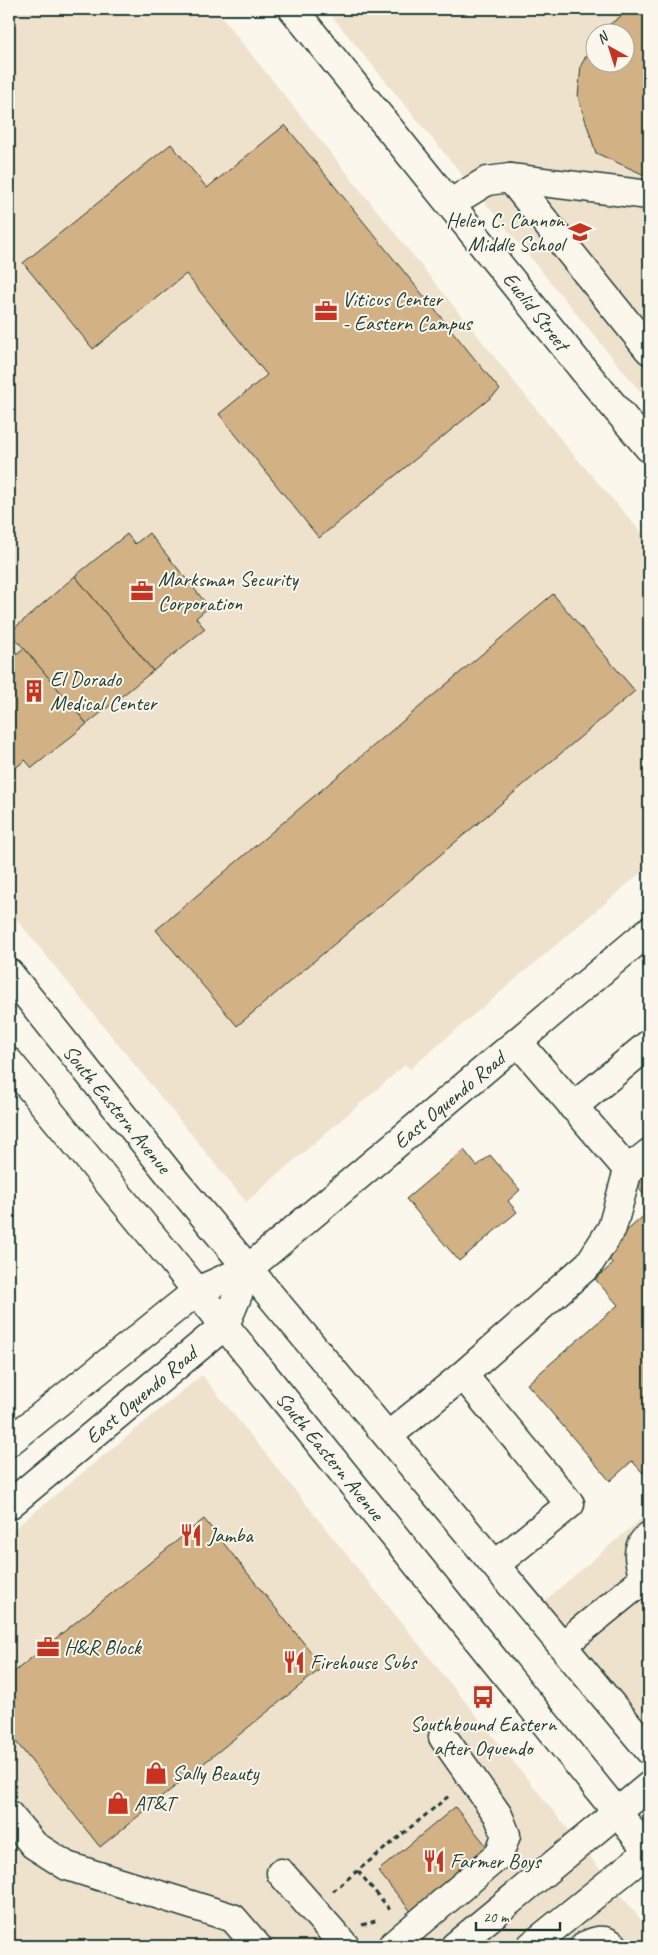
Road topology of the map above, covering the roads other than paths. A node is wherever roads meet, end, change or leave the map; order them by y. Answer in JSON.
{"nodes":[{"id":1,"x":293,"y":9,"type":"edge"},
{"id":2,"x":510,"y":178,"type":"junction"},
{"id":3,"x":649,"y":194,"type":"edge"},
{"id":4,"x":451,"y":203,"type":"junction"},
{"id":5,"x":649,"y":350,"type":"edge"},
{"id":6,"x":649,"y":448,"type":"edge"},
{"id":7,"x":649,"y":931,"type":"edge"},
{"id":8,"x":9,"y":973,"type":"edge"},
{"id":9,"x":518,"y":1042,"type":"junction"},
{"id":10,"x":649,"y":1044,"type":"edge"},
{"id":11,"x":9,"y":1062,"type":"edge"},
{"id":12,"x":573,"y":1107,"type":"junction"},
{"id":13,"x":649,"y":1153,"type":"edge"},
{"id":14,"x":628,"y":1170,"type":"junction"},
{"id":15,"x":249,"y":1268,"type":"junction"},
{"id":16,"x":197,"y":1291,"type":"junction"},
{"id":17,"x":225,"y":1326,"type":"junction"},
{"id":18,"x":463,"y":1375,"type":"junction"},
{"id":19,"x":388,"y":1436,"type":"junction"},
{"id":20,"x":9,"y":1442,"type":"edge"},
{"id":21,"x":9,"y":1505,"type":"edge"},
{"id":22,"x":649,"y":1536,"type":"edge"},
{"id":23,"x":495,"y":1565,"type":"junction"},
{"id":24,"x":646,"y":1583,"type":"edge"},
{"id":25,"x":563,"y":1645,"type":"junction"},
{"id":26,"x":443,"y":1737,"type":"dead end"},
{"id":27,"x":649,"y":1750,"type":"edge"},
{"id":28,"x":649,"y":1786,"type":"edge"},
{"id":29,"x":618,"y":1812,"type":"junction"},
{"id":30,"x":9,"y":1815,"type":"edge"},
{"id":31,"x":649,"y":1852,"type":"edge"},
{"id":32,"x":282,"y":1873,"type":"dead end"},
{"id":33,"x":349,"y":1936,"type":"edge"},
{"id":34,"x":257,"y":1946,"type":"edge"},
{"id":35,"x":392,"y":1946,"type":"edge"},
{"id":36,"x":455,"y":1946,"type":"edge"},
{"id":37,"x":531,"y":1946,"type":"edge"},
{"id":38,"x":584,"y":1946,"type":"edge"},
{"id":39,"x":614,"y":1946,"type":"edge"}],
"edges":[{"from":1,"to":4,"type":"main road","name":"Euclid Street"},
{"from":2,"to":3,"type":"main road"},
{"from":2,"to":4,"type":"main road"},
{"from":2,"to":5,"type":"main road"},
{"from":4,"to":6,"type":"main road","name":"Euclid Street"},
{"from":7,"to":9,"type":"main road","name":"East Oquendo Road"},
{"from":8,"to":15,"type":"main road","name":"South Eastern Avenue"},
{"from":9,"to":12,"type":"main road"},
{"from":9,"to":15,"type":"main road","name":"East Oquendo Road"},
{"from":10,"to":12,"type":"main road"},
{"from":11,"to":16,"type":"main road","name":"South Eastern Avenue"},
{"from":12,"to":14,"type":"main road"},
{"from":13,"to":14,"type":"main road"},
{"from":14,"to":18,"type":"main road"},
{"from":15,"to":16,"type":"main road","name":"East Oquendo Road"},
{"from":15,"to":17,"type":"main road","name":"East Oquendo Road"},
{"from":15,"to":19,"type":"main road","name":"South Eastern Avenue"},
{"from":16,"to":17,"type":"main road","name":"South Eastern Avenue"},
{"from":16,"to":20,"type":"main road","name":"East Oquendo Road"},
{"from":17,"to":21,"type":"main road","name":"East Oquendo Road"},
{"from":17,"to":29,"type":"main road","name":"South Eastern Avenue"},
{"from":18,"to":19,"type":"main road"},
{"from":18,"to":23,"type":"main road"},
{"from":19,"to":23,"type":"main road","name":"South Eastern Avenue"},
{"from":22,"to":24,"type":"main road"},
{"from":23,"to":25,"type":"main road","name":"South Eastern Avenue"},
{"from":24,"to":25,"type":"main road"},
{"from":25,"to":27,"type":"main road","name":"South Eastern Avenue"},
{"from":26,"to":35,"type":"main road"},
{"from":28,"to":29,"type":"main road"},
{"from":29,"to":31,"type":"main road","name":"South Eastern Avenue"},
{"from":29,"to":36,"type":"main road"},
{"from":30,"to":34,"type":"main road"},
{"from":31,"to":37,"type":"main road"},
{"from":32,"to":33,"type":"main road"},
{"from":38,"to":39,"type":"main road"}]}
